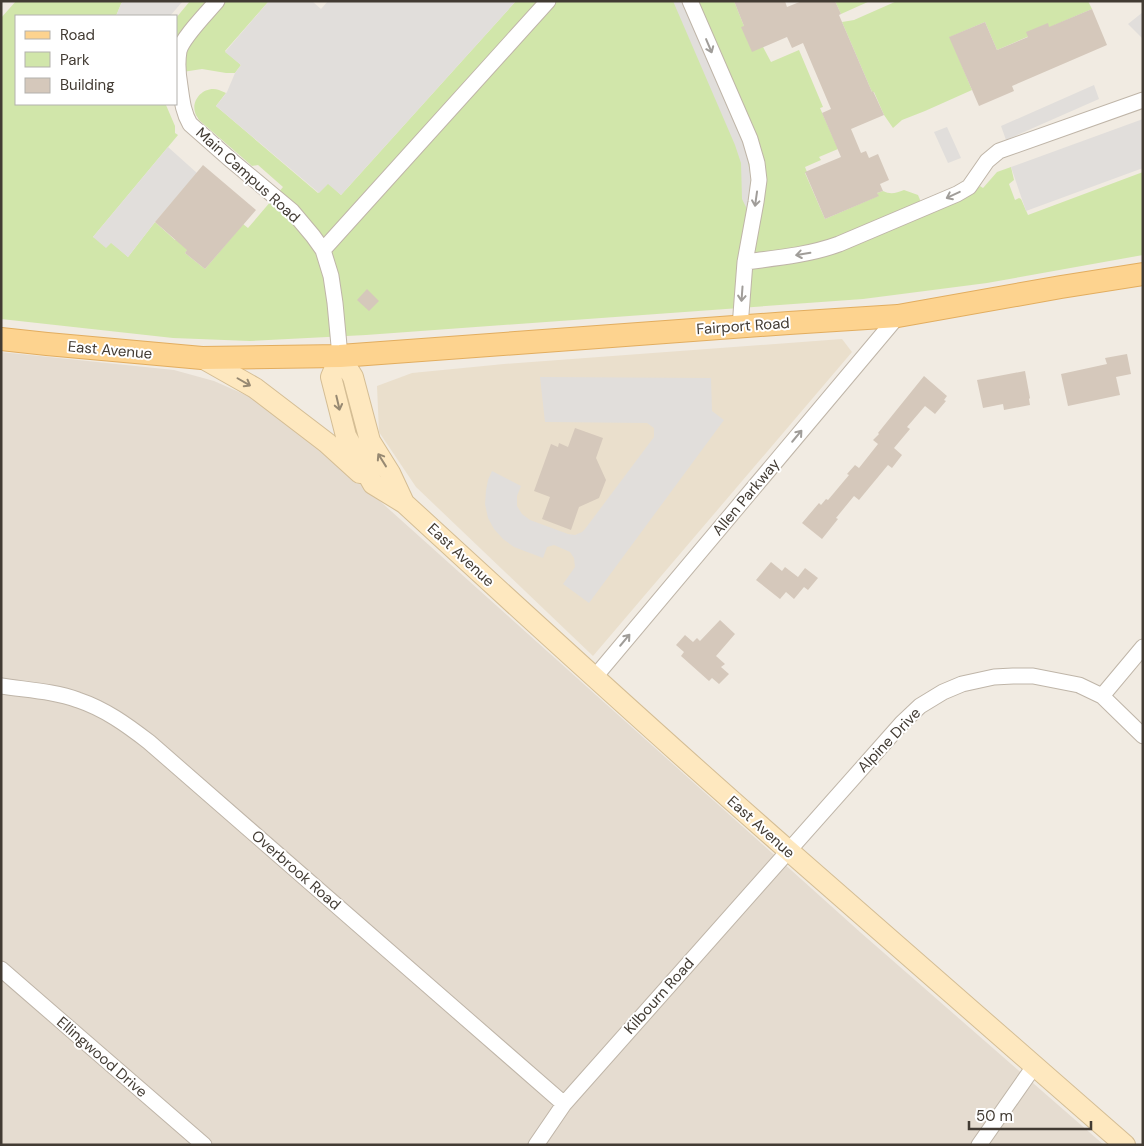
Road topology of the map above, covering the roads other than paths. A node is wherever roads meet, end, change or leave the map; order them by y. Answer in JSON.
{"nodes":[{"id":1,"x":217,"y":1,"type":"edge"},
{"id":2,"x":548,"y":1,"type":"edge"},
{"id":3,"x":690,"y":1,"type":"edge"},
{"id":4,"x":1143,"y":100,"type":"edge"},
{"id":5,"x":323,"y":250,"type":"junction"},
{"id":6,"x":745,"y":262,"type":"junction"},
{"id":7,"x":1143,"y":274,"type":"edge"},
{"id":8,"x":898,"y":316,"type":"junction"},
{"id":9,"x":740,"y":327,"type":"junction"},
{"id":10,"x":1,"y":339,"type":"edge"},
{"id":11,"x":340,"y":356,"type":"junction"},
{"id":12,"x":202,"y":358,"type":"junction"},
{"id":13,"x":373,"y":484,"type":"junction"},
{"id":14,"x":404,"y":503,"type":"junction"},
{"id":15,"x":1143,"y":646,"type":"edge"},
{"id":16,"x":594,"y":678,"type":"junction"},
{"id":17,"x":1,"y":686,"type":"edge"},
{"id":18,"x":1102,"y":696,"type":"junction"},
{"id":19,"x":1143,"y":736,"type":"edge"},
{"id":20,"x":788,"y":851,"type":"junction"},
{"id":21,"x":1,"y":969,"type":"edge"},
{"id":22,"x":1035,"y":1065,"type":"junction"},
{"id":23,"x":564,"y":1104,"type":"junction"},
{"id":24,"x":204,"y":1145,"type":"edge"},
{"id":25,"x":536,"y":1145,"type":"edge"},
{"id":26,"x":979,"y":1145,"type":"edge"},
{"id":27,"x":1125,"y":1145,"type":"edge"}],
"edges":[{"from":1,"to":5,"type":"street","name":"Main Campus Road"},
{"from":2,"to":5,"type":"street"},
{"from":3,"to":6,"type":"street","one_way":true},
{"from":4,"to":6,"type":"street","one_way":true},
{"from":5,"to":11,"type":"street","name":"Main Campus Road"},
{"from":6,"to":9,"type":"street","one_way":true},
{"from":7,"to":8,"type":"main road","name":"Fairport Road"},
{"from":8,"to":9,"type":"main road","name":"Fairport Road"},
{"from":16,"to":8,"type":"street","name":"Allen Parkway","one_way":true},
{"from":9,"to":11,"type":"main road","name":"Fairport Road"},
{"from":10,"to":12,"type":"main road","name":"East Avenue"},
{"from":11,"to":12,"type":"main road","name":"East Avenue"},
{"from":11,"to":13,"type":"main road","name":"East Avenue","one_way":true},
{"from":14,"to":11,"type":"main road","name":"East Avenue","one_way":true},
{"from":12,"to":13,"type":"main road","one_way":true},
{"from":13,"to":14,"type":"main road","name":"East Avenue"},
{"from":14,"to":16,"type":"main road","name":"East Avenue"},
{"from":15,"to":18,"type":"street"},
{"from":16,"to":20,"type":"main road","name":"East Avenue"},
{"from":17,"to":23,"type":"street","name":"Overbrook Road"},
{"from":18,"to":19,"type":"street","name":"Alpine Drive"},
{"from":18,"to":20,"type":"street","name":"Alpine Drive"},
{"from":20,"to":22,"type":"main road","name":"East Avenue"},
{"from":20,"to":23,"type":"street","name":"Kilbourn Road"},
{"from":21,"to":24,"type":"street","name":"Ellingwood Drive"},
{"from":22,"to":26,"type":"street"},
{"from":22,"to":27,"type":"main road","name":"East Avenue"},
{"from":23,"to":25,"type":"street","name":"Kilbourn Road"}]}
